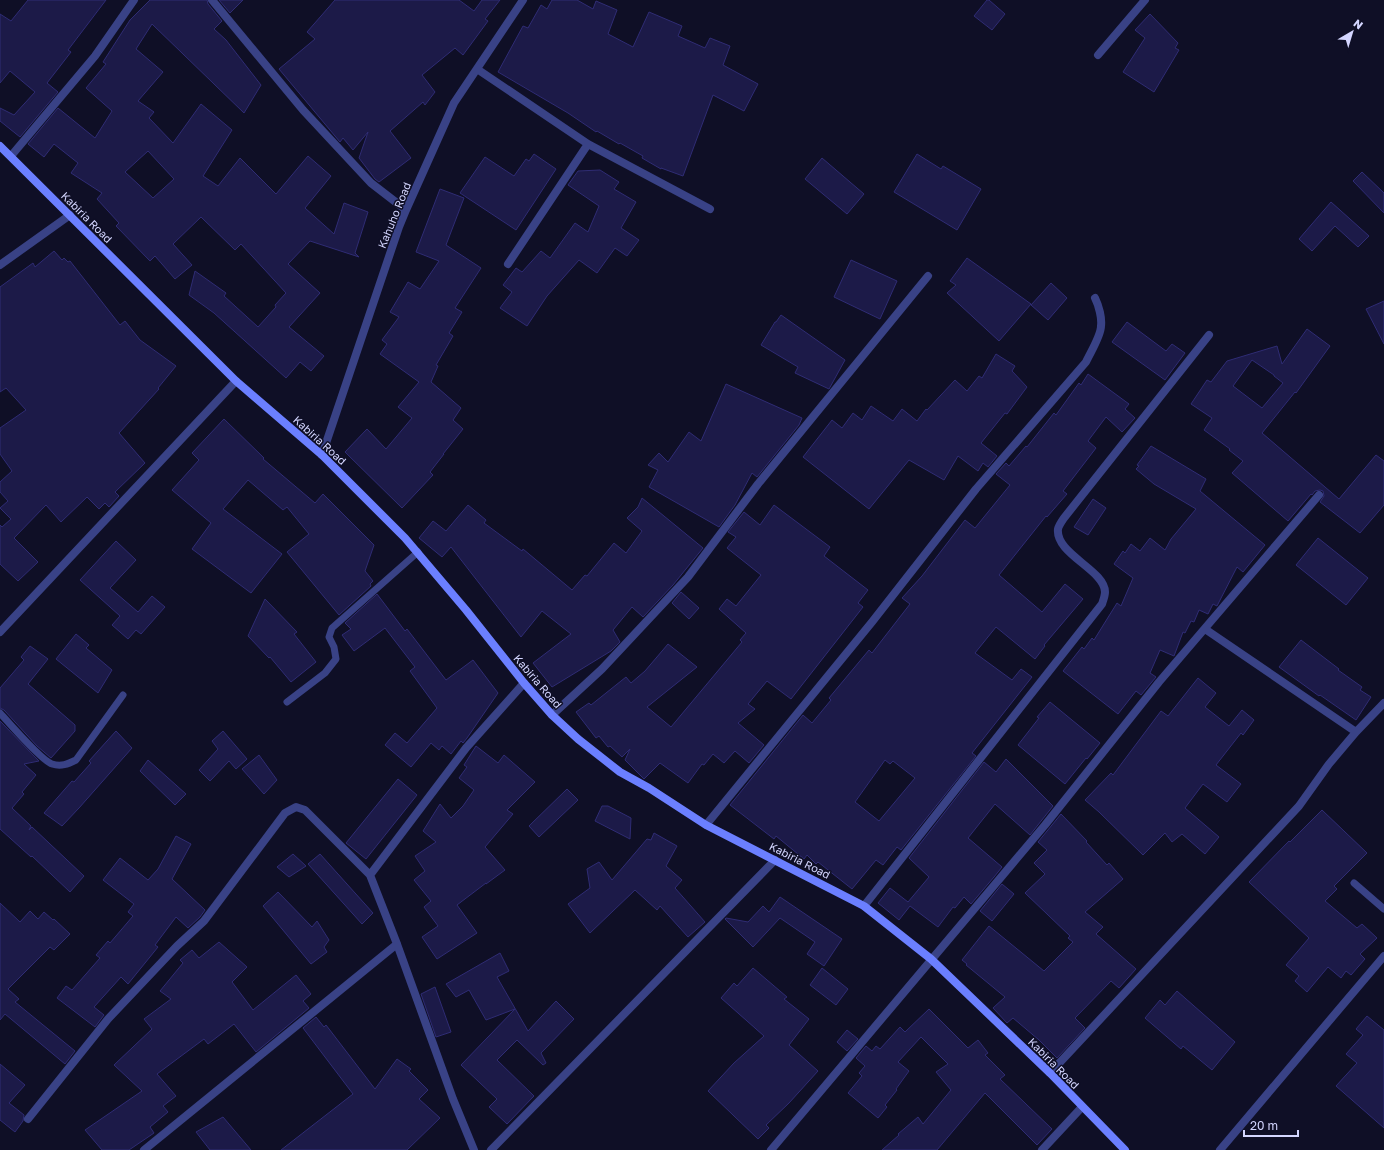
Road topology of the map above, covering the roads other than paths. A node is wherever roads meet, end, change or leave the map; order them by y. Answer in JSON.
{"nodes":[{"id":1,"x":134,"y":0,"type":"edge"},
{"id":2,"x":212,"y":0,"type":"edge"},
{"id":3,"x":523,"y":0,"type":"edge"},
{"id":4,"x":1145,"y":0,"type":"edge"},
{"id":5,"x":1098,"y":55,"type":"dead end"},
{"id":6,"x":477,"y":69,"type":"junction"},
{"id":7,"x":588,"y":144,"type":"junction"},
{"id":8,"x":0,"y":146,"type":"edge"},
{"id":9,"x":11,"y":156,"type":"junction"},
{"id":10,"x":710,"y":209,"type":"dead end"},
{"id":11,"x":406,"y":210,"type":"junction"},
{"id":12,"x":70,"y":215,"type":"junction"},
{"id":13,"x":508,"y":264,"type":"dead end"},
{"id":14,"x":0,"y":265,"type":"edge"},
{"id":15,"x":928,"y":276,"type":"dead end"},
{"id":16,"x":1095,"y":298,"type":"dead end"},
{"id":17,"x":1210,"y":335,"type":"dead end"},
{"id":18,"x":236,"y":381,"type":"junction"},
{"id":19,"x":322,"y":455,"type":"junction"},
{"id":20,"x":1319,"y":494,"type":"dead end"},
{"id":21,"x":418,"y":552,"type":"junction"},
{"id":22,"x":1205,"y":629,"type":"junction"},
{"id":23,"x":0,"y":632,"type":"edge"},
{"id":24,"x":524,"y":683,"type":"junction"},
{"id":25,"x":123,"y":695,"type":"dead end"},
{"id":26,"x":288,"y":702,"type":"dead end"},
{"id":27,"x":1384,"y":703,"type":"edge"},
{"id":28,"x":0,"y":713,"type":"edge"},
{"id":29,"x":552,"y":715,"type":"junction"},
{"id":30,"x":1356,"y":732,"type":"junction"},
{"id":31,"x":706,"y":825,"type":"junction"},
{"id":32,"x":775,"y":860,"type":"junction"},
{"id":33,"x":370,"y":875,"type":"junction"},
{"id":34,"x":1354,"y":883,"type":"dead end"},
{"id":35,"x":864,"y":906,"type":"junction"},
{"id":36,"x":1384,"y":909,"type":"edge"},
{"id":37,"x":397,"y":944,"type":"junction"},
{"id":38,"x":1384,"y":956,"type":"edge"},
{"id":39,"x":931,"y":959,"type":"junction"},
{"id":40,"x":1050,"y":1073,"type":"junction"},
{"id":41,"x":1082,"y":1107,"type":"junction"},
{"id":42,"x":28,"y":1119,"type":"dead end"},
{"id":43,"x":144,"y":1150,"type":"edge"},
{"id":44,"x":474,"y":1150,"type":"edge"},
{"id":45,"x":491,"y":1150,"type":"edge"},
{"id":46,"x":771,"y":1150,"type":"edge"},
{"id":47,"x":1042,"y":1150,"type":"edge"},
{"id":48,"x":1125,"y":1150,"type":"edge"},
{"id":49,"x":1220,"y":1150,"type":"edge"}],
"edges":[{"from":1,"to":9,"type":"street"},
{"from":2,"to":11,"type":"street"},
{"from":3,"to":6,"type":"street","name":"Kahuho Road"},
{"from":4,"to":5,"type":"street"},
{"from":6,"to":7,"type":"street"},
{"from":6,"to":11,"type":"street","name":"Kahuho Road"},
{"from":7,"to":10,"type":"street"},
{"from":7,"to":13,"type":"street"},
{"from":8,"to":9,"type":"main road","name":"Kabiria Road"},
{"from":9,"to":12,"type":"main road","name":"Kabiria Road"},
{"from":11,"to":19,"type":"street","name":"Kahuho Road"},
{"from":12,"to":14,"type":"street"},
{"from":12,"to":18,"type":"main road","name":"Kabiria Road"},
{"from":15,"to":29,"type":"street"},
{"from":16,"to":31,"type":"street"},
{"from":17,"to":35,"type":"street"},
{"from":18,"to":19,"type":"main road","name":"Kabiria Road"},
{"from":18,"to":23,"type":"street"},
{"from":19,"to":21,"type":"main road","name":"Kabiria Road"},
{"from":20,"to":22,"type":"street"},
{"from":21,"to":24,"type":"main road","name":"Kabiria Road"},
{"from":21,"to":26,"type":"lane"},
{"from":22,"to":30,"type":"street"},
{"from":22,"to":39,"type":"street"},
{"from":24,"to":29,"type":"main road","name":"Kabiria Road"},
{"from":24,"to":33,"type":"street"},
{"from":25,"to":28,"type":"lane"},
{"from":27,"to":30,"type":"street"},
{"from":29,"to":31,"type":"main road","name":"Kabiria Road"},
{"from":30,"to":40,"type":"street"},
{"from":31,"to":32,"type":"main road","name":"Kabiria Road"},
{"from":32,"to":35,"type":"main road","name":"Kabiria Road"},
{"from":32,"to":45,"type":"street"},
{"from":33,"to":37,"type":"street"},
{"from":33,"to":42,"type":"street"},
{"from":34,"to":36,"type":"lane"},
{"from":35,"to":39,"type":"main road","name":"Kabiria Road"},
{"from":37,"to":43,"type":"street"},
{"from":37,"to":44,"type":"street"},
{"from":38,"to":49,"type":"street"},
{"from":39,"to":40,"type":"main road","name":"Kabiria Road"},
{"from":39,"to":46,"type":"street"},
{"from":40,"to":41,"type":"main road","name":"Kabiria Road"},
{"from":41,"to":47,"type":"street"},
{"from":41,"to":48,"type":"main road","name":"Kabiria Road"}]}
